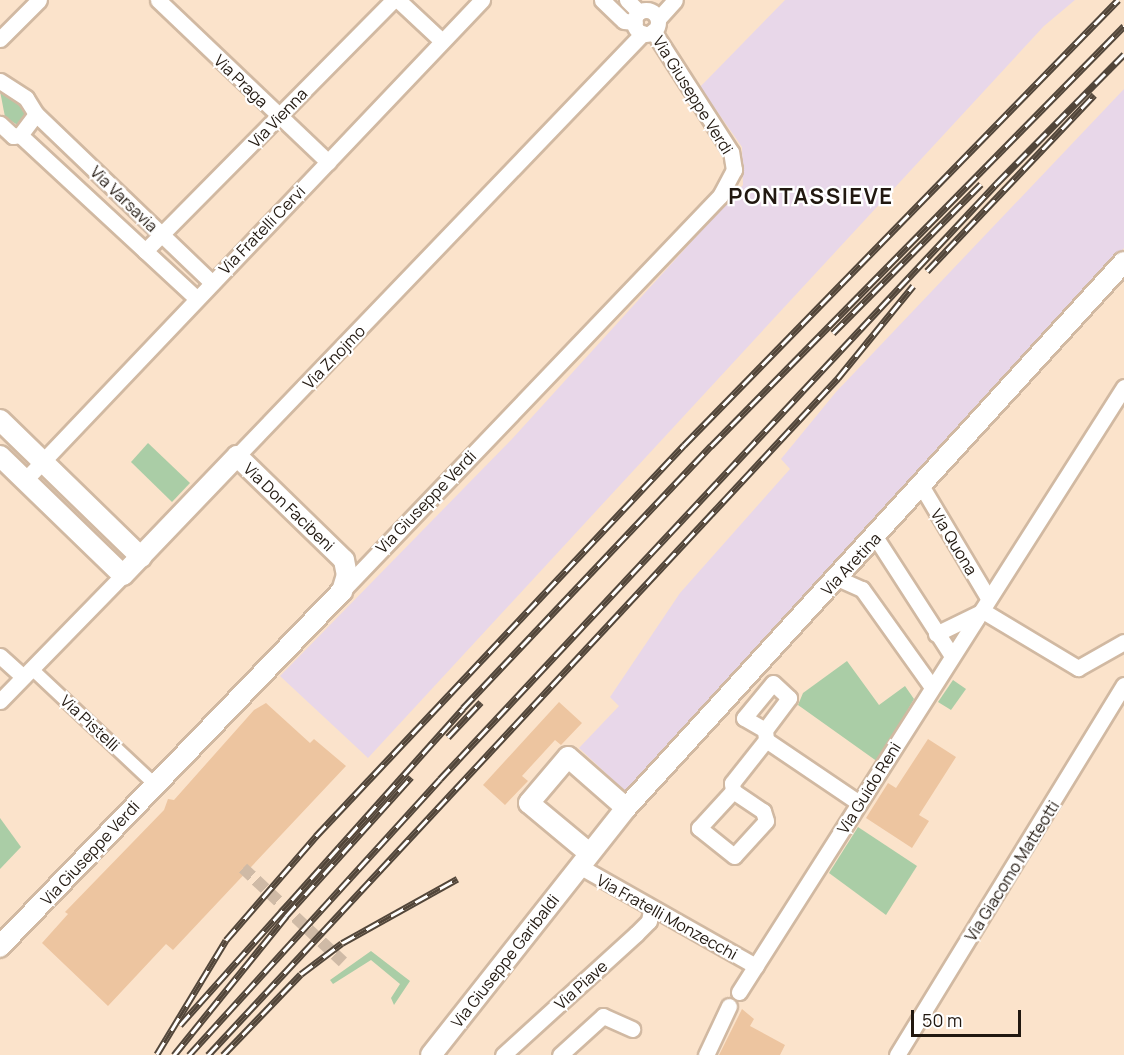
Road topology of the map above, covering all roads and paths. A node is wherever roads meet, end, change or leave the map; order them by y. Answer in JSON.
{"nodes":[{"id":1,"x":39,"y":0,"type":"edge"},
{"id":2,"x":158,"y":0,"type":"edge"},
{"id":3,"x":396,"y":0,"type":"edge"},
{"id":4,"x":482,"y":0,"type":"edge"},
{"id":5,"x":602,"y":0,"type":"edge"},
{"id":6,"x":627,"y":0,"type":"edge"},
{"id":7,"x":675,"y":0,"type":"edge"},
{"id":8,"x":647,"y":18,"type":"edge"},
{"id":9,"x":0,"y":39,"type":"edge"},
{"id":10,"x":442,"y":42,"type":"junction"},
{"id":11,"x":0,"y":81,"type":"edge"},
{"id":12,"x":36,"y":114,"type":"junction"},
{"id":13,"x":278,"y":117,"type":"junction"},
{"id":14,"x":7,"y":133,"type":"edge"},
{"id":15,"x":82,"y":158,"type":"junction"},
{"id":16,"x":327,"y":162,"type":"junction"},
{"id":17,"x":65,"y":177,"type":"junction"},
{"id":18,"x":161,"y":235,"type":"junction"},
{"id":19,"x":145,"y":251,"type":"junction"},
{"id":20,"x":1124,"y":262,"type":"edge"},
{"id":21,"x":212,"y":283,"type":"junction"},
{"id":22,"x":196,"y":299,"type":"junction"},
{"id":23,"x":1124,"y":387,"type":"edge"},
{"id":24,"x":0,"y":420,"type":"edge"},
{"id":25,"x":0,"y":456,"type":"edge"},
{"id":26,"x":237,"y":456,"type":"junction"},
{"id":27,"x":43,"y":460,"type":"junction"},
{"id":28,"x":25,"y":480,"type":"junction"},
{"id":29,"x":922,"y":487,"type":"junction"},
{"id":30,"x":876,"y":538,"type":"junction"},
{"id":31,"x":141,"y":557,"type":"junction"},
{"id":32,"x":344,"y":560,"type":"junction"},
{"id":33,"x":369,"y":563,"type":"junction"},
{"id":34,"x":123,"y":575,"type":"junction"},
{"id":35,"x":837,"y":578,"type":"junction"},
{"id":36,"x":342,"y":591,"type":"junction"},
{"id":37,"x":985,"y":604,"type":"junction"},
{"id":38,"x":936,"y":634,"type":"junction"},
{"id":39,"x":1124,"y":642,"type":"edge"},
{"id":40,"x":0,"y":656,"type":"edge"},
{"id":41,"x":952,"y":656,"type":"junction"},
{"id":42,"x":27,"y":673,"type":"junction"},
{"id":43,"x":1124,"y":685,"type":"edge"},
{"id":44,"x":932,"y":687,"type":"junction"},
{"id":45,"x":0,"y":701,"type":"edge"},
{"id":46,"x":148,"y":778,"type":"dead end"},
{"id":47,"x":733,"y":791,"type":"junction"},
{"id":48,"x":859,"y":803,"type":"junction"},
{"id":49,"x":626,"y":808,"type":"junction"},
{"id":50,"x":584,"y":859,"type":"junction"},
{"id":51,"x":651,"y":910,"type":"junction"},
{"id":52,"x":0,"y":946,"type":"edge"},
{"id":53,"x":756,"y":966,"type":"junction"},
{"id":54,"x":739,"y":992,"type":"dead end"},
{"id":55,"x":729,"y":1006,"type":"dead end"},
{"id":56,"x":632,"y":1029,"type":"dead end"},
{"id":57,"x":431,"y":1055,"type":"edge"},
{"id":58,"x":503,"y":1055,"type":"edge"},
{"id":59,"x":560,"y":1055,"type":"edge"},
{"id":60,"x":706,"y":1055,"type":"edge"},
{"id":61,"x":897,"y":1055,"type":"edge"}],
"edges":[{"from":1,"to":9,"type":"street"},
{"from":2,"to":13,"type":"street","name":"Via Praga"},
{"from":3,"to":10,"type":"street"},
{"from":3,"to":13,"type":"street","name":"Via Vienna"},
{"from":4,"to":10,"type":"street","name":"Via Fratelli Cervi"},
{"from":5,"to":8,"type":"street"},
{"from":6,"to":8,"type":"street","name":"Via Giuseppe Verdi"},
{"from":7,"to":8,"type":"street","name":"Via Znojmo"},
{"from":8,"to":26,"type":"street","name":"Via Znojmo"},
{"from":8,"to":33,"type":"street","name":"Via Giuseppe Verdi"},
{"from":10,"to":16,"type":"street","name":"Via Fratelli Cervi"},
{"from":11,"to":12,"type":"street","name":"Via Varsavia"},
{"from":12,"to":14,"type":"street"},
{"from":12,"to":15,"type":"street","name":"Via Varsavia"},
{"from":13,"to":16,"type":"street","name":"Via Praga"},
{"from":13,"to":18,"type":"street","name":"Via Vienna"},
{"from":14,"to":17,"type":"street","name":"Via Varsavia"},
{"from":15,"to":17,"type":"street"},
{"from":15,"to":18,"type":"street","name":"Via Varsavia"},
{"from":16,"to":21,"type":"street","name":"Via Fratelli Cervi"},
{"from":17,"to":19,"type":"street","name":"Via Varsavia"},
{"from":18,"to":19,"type":"street","name":"Via Vienna"},
{"from":18,"to":21,"type":"street","name":"Via Varsavia"},
{"from":19,"to":22,"type":"street","name":"Via Varsavia"},
{"from":20,"to":29,"type":"street","name":"Via Aretina"},
{"from":21,"to":22,"type":"street","name":"Via Fratelli Cervi"},
{"from":22,"to":27,"type":"street","name":"Via Fratelli Cervi"},
{"from":23,"to":37,"type":"street","name":"Via Guido Reni"},
{"from":24,"to":27,"type":"street"},
{"from":25,"to":28,"type":"street"},
{"from":26,"to":31,"type":"street","name":"Via Znojmo"},
{"from":26,"to":32,"type":"street","name":"Via Don Facibeni"},
{"from":27,"to":28,"type":"street","name":"Via Fratelli Cervi"},
{"from":27,"to":31,"type":"street"},
{"from":28,"to":34,"type":"street"},
{"from":29,"to":30,"type":"street","name":"Via Aretina"},
{"from":29,"to":37,"type":"street","name":"Via Quona"},
{"from":30,"to":35,"type":"street","name":"Via Aretina"},
{"from":30,"to":38,"type":"street"},
{"from":31,"to":34,"type":"street","name":"Via Znojmo"},
{"from":32,"to":33,"type":"street"},
{"from":32,"to":36,"type":"street","name":"Via Don Facibeni"},
{"from":33,"to":36,"type":"street","name":"Via Giuseppe Verdi"},
{"from":34,"to":42,"type":"street","name":"Via Znojmo"},
{"from":35,"to":44,"type":"street"},
{"from":35,"to":49,"type":"street","name":"Via Aretina"},
{"from":36,"to":52,"type":"street","name":"Via Giuseppe Verdi"},
{"from":37,"to":38,"type":"street"},
{"from":37,"to":39,"type":"street"},
{"from":37,"to":41,"type":"street","name":"Via Guido Reni"},
{"from":38,"to":41,"type":"street"},
{"from":40,"to":42,"type":"street"},
{"from":41,"to":44,"type":"street","name":"Via Guido Reni"},
{"from":42,"to":45,"type":"street","name":"Via Znojmo"},
{"from":42,"to":46,"type":"street","name":"Via Pistelli"},
{"from":43,"to":61,"type":"street","name":"Via Giacomo Matteotti"},
{"from":44,"to":48,"type":"street","name":"Via Guido Reni"},
{"from":47,"to":47,"type":"street"},
{"from":47,"to":48,"type":"street"},
{"from":48,"to":53,"type":"street","name":"Via Guido Reni"},
{"from":49,"to":50,"type":"street","name":"Via Aretina"},
{"from":49,"to":50,"type":"street"},
{"from":50,"to":51,"type":"street","name":"Via Fratelli Monzecchi"},
{"from":50,"to":57,"type":"street","name":"Via Giuseppe Garibaldi"},
{"from":51,"to":53,"type":"street","name":"Via Fratelli Monzecchi"},
{"from":51,"to":58,"type":"street","name":"Via Piave"},
{"from":53,"to":54,"type":"street","name":"Via Guido Reni"},
{"from":55,"to":60,"type":"street"},
{"from":56,"to":59,"type":"street"}]}
